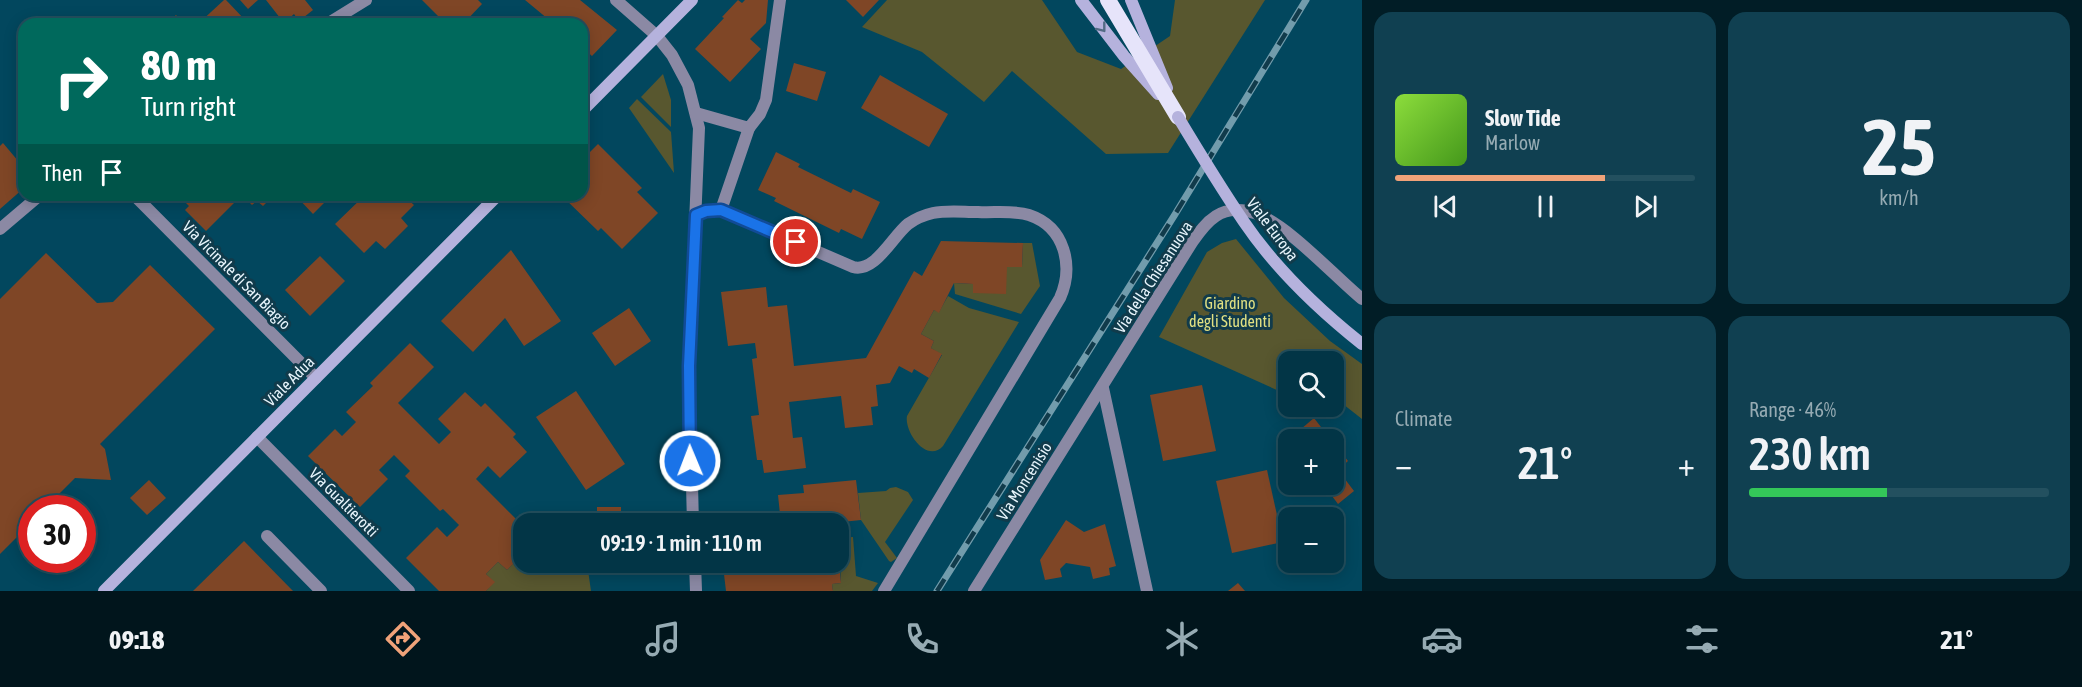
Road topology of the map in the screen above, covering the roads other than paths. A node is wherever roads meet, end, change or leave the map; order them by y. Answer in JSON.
{"nodes":[{"id":1,"x":366,"y":0,"type":"edge"},
{"id":2,"x":616,"y":0,"type":"edge"},
{"id":3,"x":692,"y":0,"type":"edge"},
{"id":4,"x":780,"y":0,"type":"edge"},
{"id":5,"x":1081,"y":0,"type":"edge"},
{"id":6,"x":1108,"y":0,"type":"edge"},
{"id":7,"x":1131,"y":0,"type":"edge"},
{"id":8,"x":337,"y":18,"type":"edge"},
{"id":9,"x":657,"y":36,"type":"junction"},
{"id":10,"x":1137,"y":49,"type":"junction"},
{"id":11,"x":588,"y":105,"type":"edge"},
{"id":12,"x":696,"y":113,"type":"junction"},
{"id":13,"x":1178,"y":117,"type":"joint"},
{"id":14,"x":749,"y":128,"type":"junction"},
{"id":15,"x":33,"y":201,"type":"edge"},
{"id":16,"x":140,"y":201,"type":"edge"},
{"id":17,"x":492,"y":201,"type":"edge"},
{"id":18,"x":721,"y":210,"type":"junction"},
{"id":19,"x":696,"y":215,"type":"junction"},
{"id":20,"x":0,"y":229,"type":"edge"},
{"id":21,"x":1362,"y":299,"type":"edge"},
{"id":22,"x":1362,"y":344,"type":"edge"},
{"id":23,"x":316,"y":378,"type":"junction"},
{"id":24,"x":1102,"y":388,"type":"junction"},
{"id":25,"x":257,"y":437,"type":"junction"},
{"id":26,"x":693,"y":513,"type":"edge"},
{"id":27,"x":267,"y":536,"type":"dead end"},
{"id":28,"x":695,"y":573,"type":"edge"},
{"id":29,"x":104,"y":591,"type":"edge"},
{"id":30,"x":321,"y":591,"type":"edge"},
{"id":31,"x":409,"y":591,"type":"edge"},
{"id":32,"x":696,"y":591,"type":"edge"},
{"id":33,"x":885,"y":591,"type":"edge"},
{"id":34,"x":974,"y":591,"type":"edge"},
{"id":35,"x":1147,"y":591,"type":"edge"}],
"edges":[{"from":1,"to":8,"type":"street"},
{"from":2,"to":9,"type":"street"},
{"from":3,"to":9,"type":"main road"},
{"from":4,"to":14,"type":"street"},
{"from":5,"to":10,"type":"main road","one_way":true},
{"from":6,"to":10,"type":"highway"},
{"from":7,"to":10,"type":"main road"},
{"from":9,"to":11,"type":"main road"},
{"from":9,"to":12,"type":"street"},
{"from":10,"to":13,"type":"highway"},
{"from":12,"to":14,"type":"street"},
{"from":12,"to":19,"type":"street"},
{"from":13,"to":22,"type":"main road","name":"Viale Europa","bridge":true},
{"from":14,"to":18,"type":"street"},
{"from":15,"to":20,"type":"street"},
{"from":16,"to":23,"type":"street","name":"Via Vicinale di San Biagio"},
{"from":17,"to":23,"type":"main road","name":"Viale Adua"},
{"from":18,"to":19,"type":"street"},
{"from":18,"to":33,"type":"street"},
{"from":19,"to":26,"type":"street"},
{"from":21,"to":24,"type":"street","name":"Via della Chiesanuova"},
{"from":23,"to":25,"type":"main road","name":"Viale Adua"},
{"from":24,"to":34,"type":"street","name":"Via Moncenisio"},
{"from":24,"to":35,"type":"street"},
{"from":25,"to":29,"type":"main road","name":"Viale Adua"},
{"from":25,"to":31,"type":"street","name":"Via Gualtierotti"},
{"from":27,"to":30,"type":"street"},
{"from":28,"to":32,"type":"street"}]}
